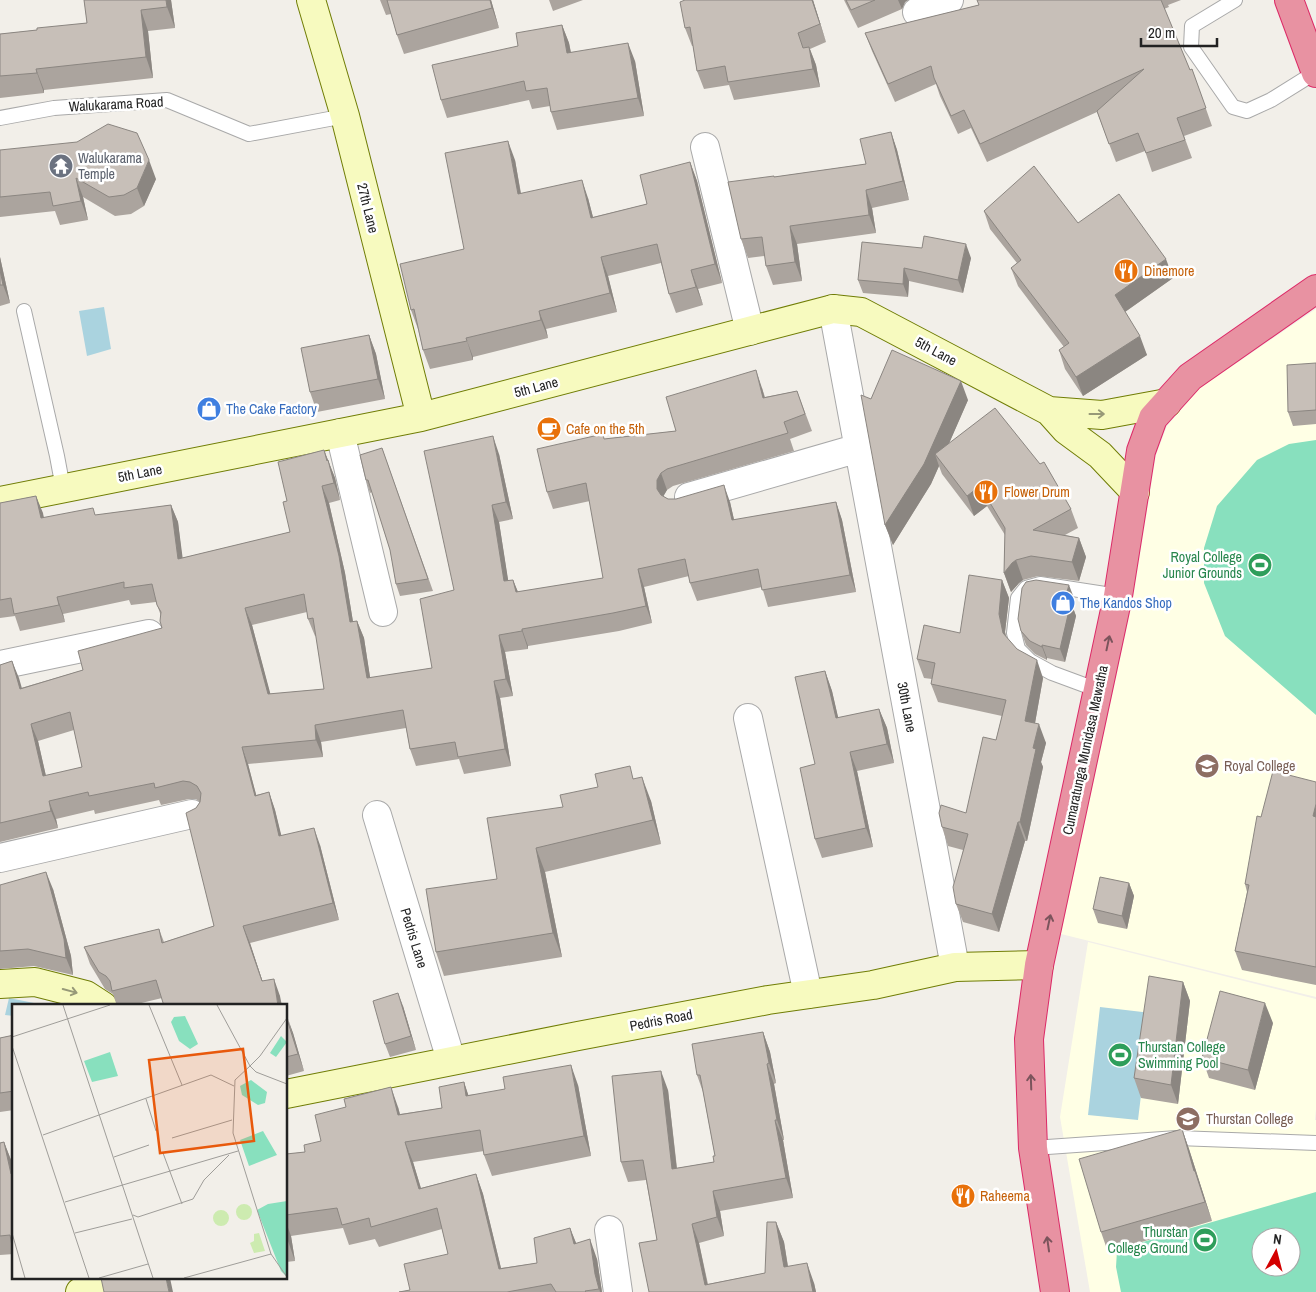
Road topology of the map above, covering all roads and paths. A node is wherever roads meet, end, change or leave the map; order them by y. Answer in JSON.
{"nodes":[{"id":1,"x":311,"y":0,"type":"edge"},
{"id":2,"x":949,"y":0,"type":"edge"},
{"id":3,"x":1235,"y":0,"type":"edge"},
{"id":4,"x":1289,"y":0,"type":"edge"},
{"id":5,"x":916,"y":12,"type":"dead end"},
{"id":6,"x":1316,"y":72,"type":"edge"},
{"id":7,"x":345,"y":116,"type":"junction"},
{"id":8,"x":0,"y":118,"type":"edge"},
{"id":9,"x":705,"y":147,"type":"dead end"},
{"id":10,"x":1316,"y":289,"type":"edge"},
{"id":11,"x":833,"y":309,"type":"junction"},
{"id":12,"x":24,"y":311,"type":"dead end"},
{"id":13,"x":750,"y":331,"type":"junction"},
{"id":14,"x":1166,"y":403,"type":"junction"},
{"id":15,"x":1049,"y":411,"type":"junction"},
{"id":16,"x":421,"y":417,"type":"junction"},
{"id":17,"x":340,"y":433,"type":"junction"},
{"id":18,"x":859,"y":448,"type":"junction"},
{"id":19,"x":63,"y":488,"type":"junction"},
{"id":20,"x":1135,"y":492,"type":"junction"},
{"id":21,"x":0,"y":501,"type":"edge"},
{"id":22,"x":678,"y":501,"type":"edge"},
{"id":23,"x":1118,"y":596,"type":"junction"},
{"id":24,"x":383,"y":612,"type":"dead end"},
{"id":25,"x":152,"y":633,"type":"edge"},
{"id":26,"x":0,"y":666,"type":"edge"},
{"id":27,"x":1098,"y":690,"type":"junction"},
{"id":28,"x":748,"y":718,"type":"dead end"},
{"id":29,"x":192,"y":814,"type":"edge"},
{"id":30,"x":378,"y":814,"type":"dead end"},
{"id":31,"x":0,"y":858,"type":"edge"},
{"id":32,"x":1039,"y":965,"type":"junction"},
{"id":33,"x":955,"y":967,"type":"junction"},
{"id":34,"x":0,"y":984,"type":"edge"},
{"id":35,"x":808,"y":994,"type":"junction"},
{"id":36,"x":100,"y":1004,"type":"edge"},
{"id":37,"x":451,"y":1060,"type":"junction"},
{"id":38,"x":288,"y":1094,"type":"edge"},
{"id":39,"x":1316,"y":1142,"type":"edge"},
{"id":40,"x":1033,"y":1148,"type":"junction"},
{"id":41,"x":609,"y":1230,"type":"dead end"},
{"id":42,"x":105,"y":1280,"type":"edge"},
{"id":43,"x":80,"y":1292,"type":"edge"},
{"id":44,"x":618,"y":1292,"type":"edge"},
{"id":45,"x":1054,"y":1292,"type":"edge"}],
"edges":[{"from":1,"to":7,"type":"street","name":"27th Lane"},
{"from":2,"to":5,"type":"street"},
{"from":3,"to":6,"type":"lane"},
{"from":4,"to":6,"type":"highway"},
{"from":7,"to":8,"type":"lane","name":"Walukarama Road"},
{"from":7,"to":16,"type":"street","name":"27th Lane"},
{"from":9,"to":13,"type":"street"},
{"from":10,"to":14,"type":"highway","name":"Cumaratunga Munidasa Mawatha"},
{"from":11,"to":13,"type":"street","name":"5th Lane"},
{"from":11,"to":15,"type":"street","name":"5th Lane"},
{"from":11,"to":18,"type":"street","name":"30th Lane"},
{"from":12,"to":19,"type":"lane"},
{"from":13,"to":16,"type":"street","name":"5th Lane"},
{"from":15,"to":14,"type":"street","name":"5th Lane","one_way":true},
{"from":14,"to":20,"type":"highway","name":"Cumaratunga Munidasa Mawatha"},
{"from":15,"to":20,"type":"street","name":"5th Lane"},
{"from":16,"to":17,"type":"street","name":"5th Lane"},
{"from":17,"to":19,"type":"street","name":"5th Lane"},
{"from":17,"to":24,"type":"street"},
{"from":18,"to":22,"type":"street"},
{"from":18,"to":33,"type":"street","name":"30th Lane"},
{"from":19,"to":21,"type":"street","name":"5th Lane"},
{"from":20,"to":23,"type":"highway","name":"Cumaratunga Munidasa Mawatha"},
{"from":27,"to":23,"type":"highway","name":"Cumaratunga Munidasa Mawatha","one_way":true},
{"from":23,"to":27,"type":"lane"},
{"from":25,"to":26,"type":"street"},
{"from":32,"to":27,"type":"highway","name":"Cumaratunga Munidasa Mawatha","one_way":true},
{"from":28,"to":35,"type":"street"},
{"from":29,"to":31,"type":"street"},
{"from":30,"to":37,"type":"street","name":"Pedris Lane"},
{"from":32,"to":33,"type":"street","name":"Pedris Road"},
{"from":40,"to":32,"type":"highway","name":"Cumaratunga Munidasa Mawatha","one_way":true},
{"from":33,"to":35,"type":"street","name":"Pedris Road"},
{"from":34,"to":36,"type":"street","one_way":true},
{"from":35,"to":37,"type":"street","name":"Pedris Road"},
{"from":37,"to":38,"type":"street","name":"Pedris Road"},
{"from":39,"to":40,"type":"lane"},
{"from":45,"to":40,"type":"highway","name":"Cumaratunga Munidasa Mawatha","one_way":true},
{"from":41,"to":44,"type":"street"},
{"from":42,"to":43,"type":"street"}]}
